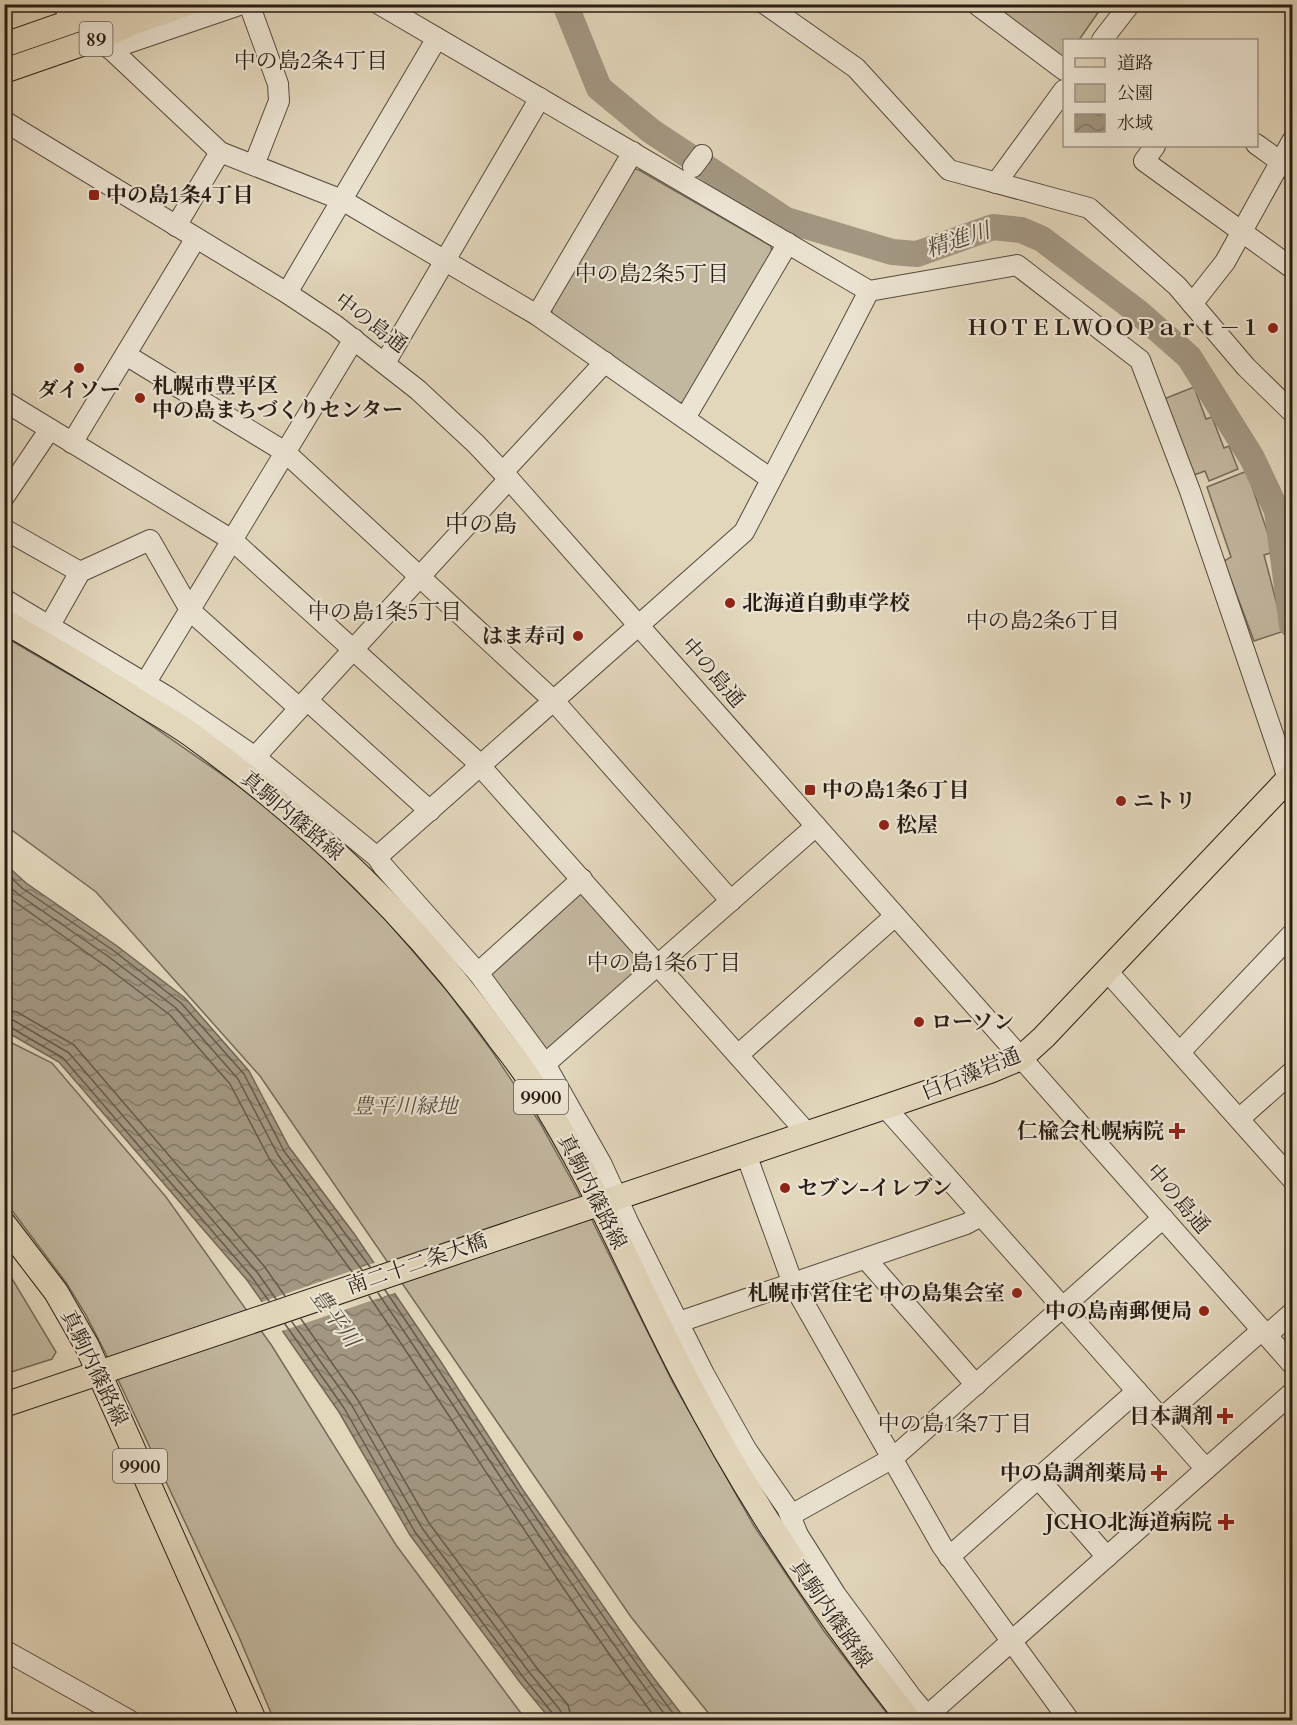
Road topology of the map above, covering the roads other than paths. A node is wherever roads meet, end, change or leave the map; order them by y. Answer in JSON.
{"nodes":[{"id":1,"x":186,"y":4,"type":"edge"},
{"id":2,"x":242,"y":4,"type":"edge"},
{"id":3,"x":249,"y":4,"type":"edge"},
{"id":4,"x":379,"y":4,"type":"edge"},
{"id":5,"x":765,"y":4,"type":"edge"},
{"id":6,"x":976,"y":4,"type":"edge"},
{"id":7,"x":1129,"y":5,"type":"edge"},
{"id":8,"x":114,"y":6,"type":"edge"},
{"id":9,"x":65,"y":9,"type":"edge"},
{"id":10,"x":437,"y":38,"type":"junction"},
{"id":11,"x":1103,"y":39,"type":"edge"},
{"id":12,"x":104,"y":44,"type":"junction"},
{"id":13,"x":4,"y":45,"type":"edge"},
{"id":14,"x":1063,"y":69,"type":"edge"},
{"id":15,"x":4,"y":71,"type":"edge"},
{"id":16,"x":1063,"y":93,"type":"edge"},
{"id":17,"x":540,"y":98,"type":"junction"},
{"id":18,"x":4,"y":122,"type":"edge"},
{"id":19,"x":1293,"y":141,"type":"edge"},
{"id":20,"x":1258,"y":145,"type":"edge"},
{"id":21,"x":1154,"y":147,"type":"edge"},
{"id":22,"x":220,"y":152,"type":"junction"},
{"id":23,"x":633,"y":152,"type":"junction"},
{"id":24,"x":254,"y":165,"type":"junction"},
{"id":25,"x":1287,"y":166,"type":"edge"},
{"id":26,"x":996,"y":183,"type":"junction"},
{"id":27,"x":342,"y":201,"type":"junction"},
{"id":28,"x":177,"y":226,"type":"junction"},
{"id":29,"x":1242,"y":231,"type":"junction"},
{"id":30,"x":196,"y":238,"type":"junction"},
{"id":31,"x":788,"y":243,"type":"junction"},
{"id":32,"x":445,"y":261,"type":"junction"},
{"id":33,"x":1293,"y":268,"type":"edge"},
{"id":34,"x":869,"y":291,"type":"junction"},
{"id":35,"x":287,"y":293,"type":"junction"},
{"id":36,"x":1192,"y":304,"type":"junction"},
{"id":37,"x":537,"y":315,"type":"junction"},
{"id":38,"x":354,"y":339,"type":"junction"},
{"id":39,"x":126,"y":355,"type":"junction"},
{"id":40,"x":605,"y":362,"type":"junction"},
{"id":41,"x":385,"y":363,"type":"junction"},
{"id":42,"x":4,"y":401,"type":"edge"},
{"id":43,"x":1293,"y":412,"type":"edge"},
{"id":44,"x":685,"y":418,"type":"junction"},
{"id":45,"x":50,"y":429,"type":"junction"},
{"id":46,"x":72,"y":443,"type":"junction"},
{"id":47,"x":285,"y":452,"type":"junction"},
{"id":48,"x":506,"y":475,"type":"junction"},
{"id":49,"x":771,"y":479,"type":"junction"},
{"id":50,"x":4,"y":497,"type":"edge"},
{"id":51,"x":4,"y":529,"type":"edge"},
{"id":52,"x":232,"y":540,"type":"junction"},
{"id":53,"x":80,"y":572,"type":"junction"},
{"id":54,"x":420,"y":577,"type":"junction"},
{"id":55,"x":4,"y":599,"type":"edge"},
{"id":56,"x":190,"y":609,"type":"junction"},
{"id":57,"x":4,"y":621,"type":"edge"},
{"id":58,"x":50,"y":625,"type":"junction"},
{"id":59,"x":639,"y":626,"type":"junction"},
{"id":60,"x":353,"y":649,"type":"junction"},
{"id":61,"x":146,"y":682,"type":"junction"},
{"id":62,"x":554,"y":701,"type":"junction"},
{"id":63,"x":303,"y":704,"type":"junction"},
{"id":64,"x":255,"y":757,"type":"junction"},
{"id":65,"x":481,"y":765,"type":"junction"},
{"id":66,"x":1291,"y":781,"type":"edge"},
{"id":67,"x":430,"y":811,"type":"junction"},
{"id":68,"x":816,"y":826,"type":"junction"},
{"id":69,"x":377,"y":857,"type":"junction"},
{"id":70,"x":582,"y":879,"type":"junction"},
{"id":71,"x":731,"y":901,"type":"junction"},
{"id":72,"x":895,"y":916,"type":"junction"},
{"id":73,"x":1293,"y":934,"type":"edge"},
{"id":74,"x":658,"y":965,"type":"junction"},
{"id":75,"x":1107,"y":971,"type":"junction"},
{"id":76,"x":478,"y":973,"type":"junction"},
{"id":77,"x":1180,"y":1052,"type":"junction"},
{"id":78,"x":738,"y":1055,"type":"junction"},
{"id":79,"x":1021,"y":1058,"type":"junction"},
{"id":80,"x":545,"y":1064,"type":"junction"},
{"id":81,"x":1293,"y":1072,"type":"edge"},
{"id":82,"x":885,"y":1107,"type":"junction"},
{"id":83,"x":1239,"y":1119,"type":"junction"},
{"id":84,"x":807,"y":1133,"type":"junction"},
{"id":85,"x":746,"y":1154,"type":"junction"},
{"id":86,"x":1293,"y":1179,"type":"edge"},
{"id":87,"x":600,"y":1202,"type":"junction"},
{"id":88,"x":981,"y":1216,"type":"junction"},
{"id":89,"x":1163,"y":1218,"type":"junction"},
{"id":90,"x":4,"y":1224,"type":"edge"},
{"id":91,"x":866,"y":1259,"type":"junction"},
{"id":92,"x":794,"y":1284,"type":"junction"},
{"id":93,"x":1062,"y":1308,"type":"junction"},
{"id":94,"x":1293,"y":1313,"type":"edge"},
{"id":95,"x":679,"y":1322,"type":"junction"},
{"id":96,"x":1265,"y":1332,"type":"junction"},
{"id":97,"x":1293,"y":1364,"type":"edge"},
{"id":98,"x":106,"y":1370,"type":"junction"},
{"id":99,"x":976,"y":1385,"type":"junction"},
{"id":100,"x":1137,"y":1391,"type":"junction"},
{"id":101,"x":1293,"y":1393,"type":"edge"},
{"id":102,"x":4,"y":1405,"type":"edge"},
{"id":103,"x":1161,"y":1419,"type":"junction"},
{"id":104,"x":892,"y":1458,"type":"junction"},
{"id":105,"x":1206,"y":1469,"type":"junction"},
{"id":106,"x":1038,"y":1478,"type":"junction"},
{"id":107,"x":791,"y":1515,"type":"junction"},
{"id":108,"x":948,"y":1557,"type":"junction"},
{"id":109,"x":1107,"y":1557,"type":"junction"},
{"id":110,"x":1011,"y":1642,"type":"junction"},
{"id":111,"x":4,"y":1650,"type":"edge"},
{"id":112,"x":922,"y":1719,"type":"edge"},
{"id":113,"x":129,"y":1720,"type":"edge"},
{"id":114,"x":254,"y":1720,"type":"edge"},
{"id":115,"x":1070,"y":1720,"type":"edge"}],
"edges":[{"from":1,"to":12,"type":"main road","number":"89"},
{"from":2,"to":12,"type":"street"},
{"from":3,"to":24,"type":"street"},
{"from":4,"to":10,"type":"street"},
{"from":5,"to":26,"type":"street"},
{"from":6,"to":14,"type":"street"},
{"from":7,"to":11,"type":"street"},
{"from":8,"to":9,"type":"main road","number":"89"},
{"from":9,"to":13,"type":"main road","number":"89"},
{"from":10,"to":17,"type":"street"},
{"from":10,"to":27,"type":"street"},
{"from":12,"to":15,"type":"main road","number":"89"},
{"from":12,"to":22,"type":"street"},
{"from":16,"to":26,"type":"street"},
{"from":17,"to":23,"type":"street"},
{"from":17,"to":32,"type":"street"},
{"from":18,"to":28,"type":"street","name":"中の島通"},
{"from":19,"to":25,"type":"street"},
{"from":20,"to":25,"type":"street"},
{"from":21,"to":29,"type":"street"},
{"from":22,"to":24,"type":"street"},
{"from":22,"to":28,"type":"street"},
{"from":23,"to":31,"type":"street"},
{"from":23,"to":37,"type":"street"},
{"from":24,"to":27,"type":"street"},
{"from":25,"to":29,"type":"street"},
{"from":26,"to":36,"type":"street"},
{"from":27,"to":32,"type":"street"},
{"from":27,"to":35,"type":"street"},
{"from":28,"to":30,"type":"street","name":"中の島通"},
{"from":29,"to":33,"type":"street"},
{"from":29,"to":36,"type":"street"},
{"from":30,"to":35,"type":"street","name":"中の島通"},
{"from":30,"to":39,"type":"street"},
{"from":31,"to":34,"type":"street"},
{"from":31,"to":44,"type":"street"},
{"from":32,"to":37,"type":"street"},
{"from":32,"to":41,"type":"street"},
{"from":34,"to":49,"type":"street"},
{"from":34,"to":66,"type":"street"},
{"from":35,"to":38,"type":"street","name":"中の島通"},
{"from":36,"to":43,"type":"street"},
{"from":37,"to":40,"type":"street"},
{"from":38,"to":41,"type":"street","name":"中の島通"},
{"from":38,"to":47,"type":"street"},
{"from":39,"to":46,"type":"street"},
{"from":39,"to":47,"type":"street"},
{"from":40,"to":44,"type":"street"},
{"from":40,"to":48,"type":"street"},
{"from":41,"to":48,"type":"street","name":"中の島通"},
{"from":42,"to":45,"type":"street"},
{"from":44,"to":49,"type":"street"},
{"from":45,"to":46,"type":"street"},
{"from":45,"to":50,"type":"street"},
{"from":46,"to":52,"type":"street"},
{"from":47,"to":52,"type":"street"},
{"from":47,"to":54,"type":"street"},
{"from":48,"to":54,"type":"street"},
{"from":48,"to":59,"type":"street","name":"中の島通"},
{"from":49,"to":59,"type":"street"},
{"from":51,"to":53,"type":"street"},
{"from":52,"to":56,"type":"street"},
{"from":52,"to":60,"type":"street"},
{"from":53,"to":56,"type":"street"},
{"from":53,"to":58,"type":"street"},
{"from":54,"to":60,"type":"street"},
{"from":54,"to":62,"type":"street"},
{"from":55,"to":58,"type":"street"},
{"from":56,"to":61,"type":"street"},
{"from":56,"to":63,"type":"street"},
{"from":57,"to":87,"type":"main road","name":"真駒内篠路線","number":"9900"},
{"from":58,"to":61,"type":"street"},
{"from":59,"to":62,"type":"street"},
{"from":59,"to":68,"type":"street","name":"中の島通"},
{"from":60,"to":63,"type":"street"},
{"from":60,"to":65,"type":"street"},
{"from":61,"to":64,"type":"street"},
{"from":62,"to":65,"type":"street"},
{"from":62,"to":71,"type":"street"},
{"from":63,"to":64,"type":"street"},
{"from":63,"to":67,"type":"street"},
{"from":64,"to":69,"type":"street"},
{"from":65,"to":67,"type":"street"},
{"from":65,"to":70,"type":"street"},
{"from":66,"to":75,"type":"main road","name":"白石藻岩通"},
{"from":67,"to":69,"type":"street"},
{"from":68,"to":71,"type":"street"},
{"from":68,"to":72,"type":"street","name":"中の島通"},
{"from":69,"to":76,"type":"street"},
{"from":70,"to":74,"type":"street"},
{"from":70,"to":76,"type":"street"},
{"from":71,"to":74,"type":"street"},
{"from":72,"to":78,"type":"street"},
{"from":72,"to":79,"type":"street","name":"中の島通"},
{"from":73,"to":77,"type":"street"},
{"from":74,"to":78,"type":"street"},
{"from":74,"to":80,"type":"street"},
{"from":75,"to":77,"type":"street"},
{"from":75,"to":79,"type":"main road","name":"白石藻岩通"},
{"from":76,"to":80,"type":"street"},
{"from":77,"to":83,"type":"street"},
{"from":78,"to":84,"type":"street"},
{"from":79,"to":82,"type":"main road","name":"白石藻岩通"},
{"from":79,"to":89,"type":"street","name":"中の島通"},
{"from":80,"to":87,"type":"street"},
{"from":81,"to":83,"type":"street"},
{"from":82,"to":84,"type":"main road","name":"白石藻岩通"},
{"from":82,"to":88,"type":"street"},
{"from":83,"to":86,"type":"street"},
{"from":84,"to":85,"type":"main road","name":"白石藻岩通"},
{"from":85,"to":87,"type":"main road","name":"白石藻岩通"},
{"from":85,"to":92,"type":"street"},
{"from":87,"to":95,"type":"street"},
{"from":87,"to":98,"type":"main road","name":"南二十二条大橋"},
{"from":87,"to":112,"type":"main road","name":"真駒内篠路線","number":"9900"},
{"from":88,"to":91,"type":"street"},
{"from":88,"to":93,"type":"street"},
{"from":89,"to":93,"type":"street"},
{"from":89,"to":96,"type":"street","name":"中の島通"},
{"from":90,"to":98,"type":"main road","name":"真駒内篠路線","number":"9900"},
{"from":91,"to":92,"type":"street"},
{"from":91,"to":99,"type":"street"},
{"from":92,"to":95,"type":"street"},
{"from":92,"to":104,"type":"street"},
{"from":93,"to":99,"type":"street"},
{"from":93,"to":100,"type":"street"},
{"from":94,"to":96,"type":"street"},
{"from":95,"to":107,"type":"street"},
{"from":96,"to":97,"type":"street","name":"中の島通"},
{"from":96,"to":103,"type":"street"},
{"from":98,"to":102,"type":"main road"},
{"from":98,"to":114,"type":"main road","name":"真駒内篠路線","number":"9900"},
{"from":99,"to":104,"type":"street"},
{"from":100,"to":103,"type":"street"},
{"from":100,"to":106,"type":"street"},
{"from":101,"to":105,"type":"street"},
{"from":103,"to":105,"type":"street"},
{"from":104,"to":107,"type":"street"},
{"from":104,"to":108,"type":"street"},
{"from":105,"to":109,"type":"street"},
{"from":106,"to":108,"type":"street"},
{"from":106,"to":109,"type":"street"},
{"from":107,"to":112,"type":"street"},
{"from":108,"to":110,"type":"street"},
{"from":109,"to":110,"type":"street"},
{"from":110,"to":112,"type":"street"},
{"from":110,"to":115,"type":"street"},
{"from":111,"to":113,"type":"street"}]}
